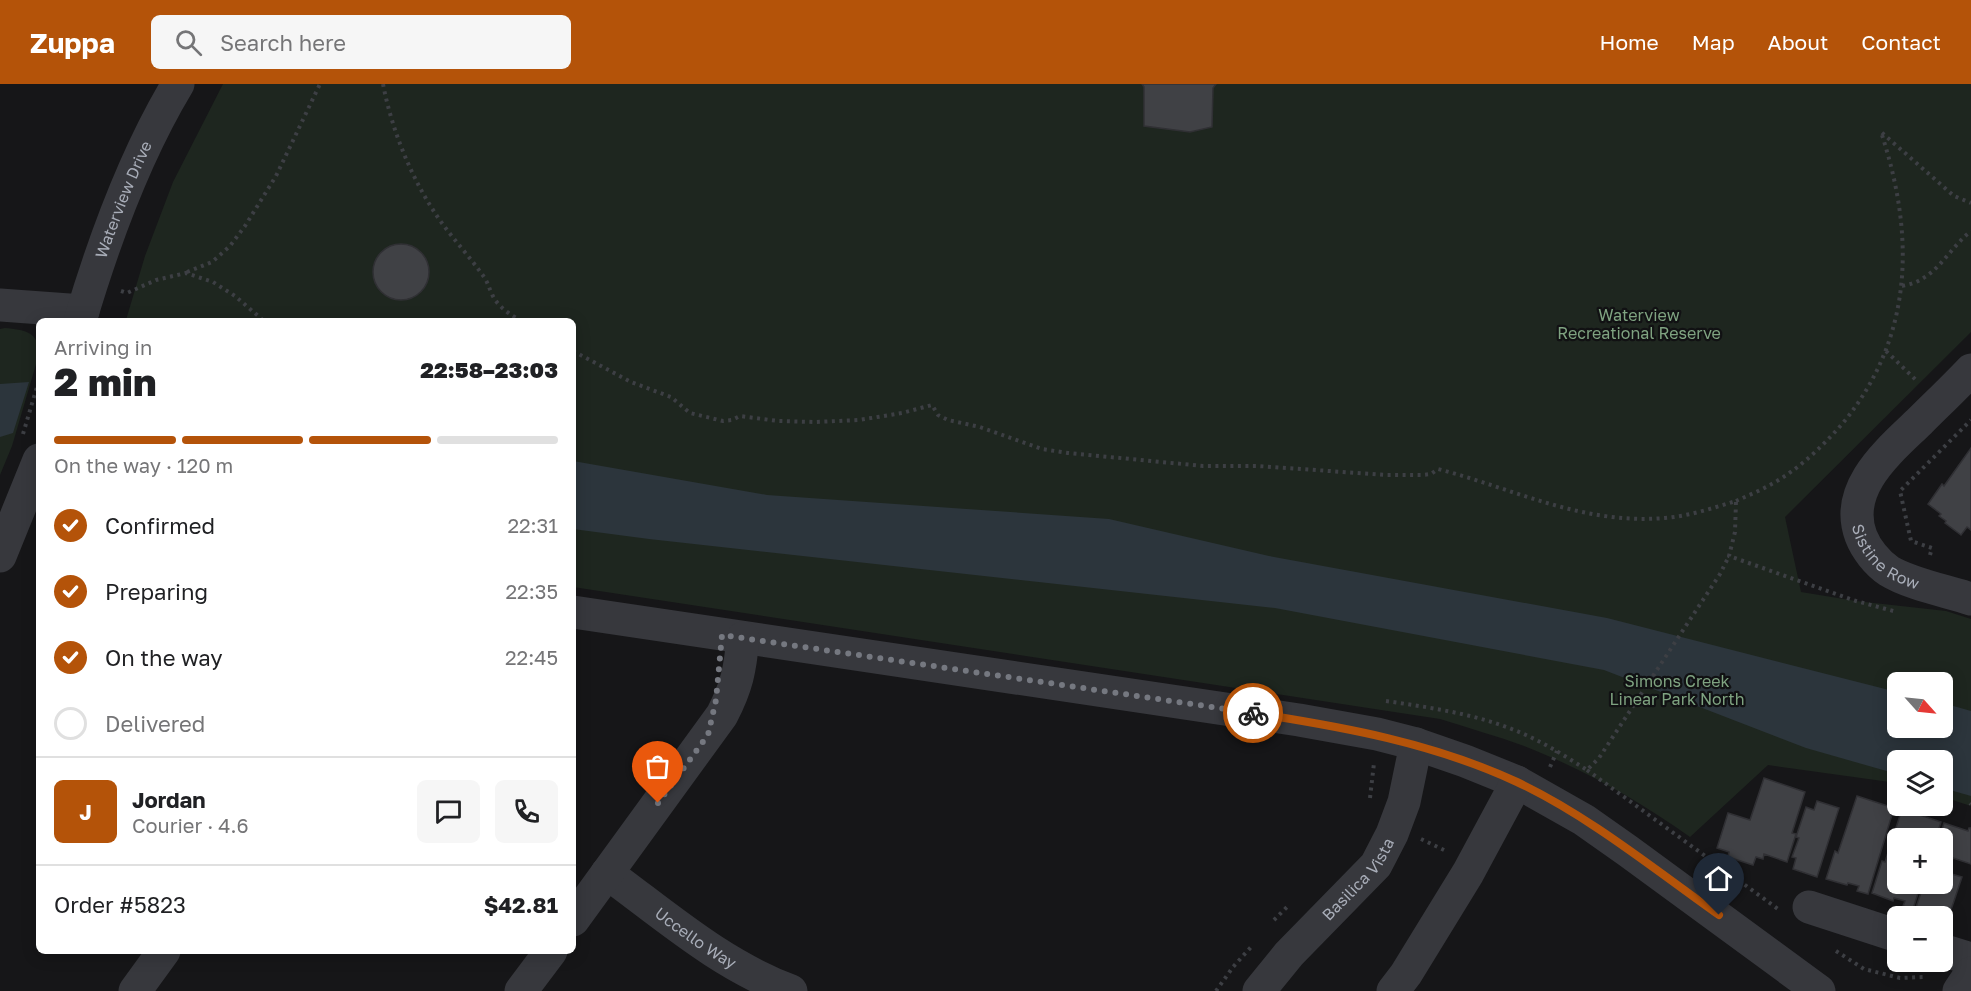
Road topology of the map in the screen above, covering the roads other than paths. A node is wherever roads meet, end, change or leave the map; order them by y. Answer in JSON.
{"nodes":[{"id":1,"x":178,"y":84,"type":"edge"},
{"id":2,"x":0,"y":305,"type":"edge"},
{"id":3,"x":85,"y":305,"type":"edge"},
{"id":4,"x":1971,"y":370,"type":"edge"},
{"id":5,"x":32,"y":456,"type":"edge"},
{"id":6,"x":29,"y":516,"type":"edge"},
{"id":7,"x":0,"y":556,"type":"edge"},
{"id":8,"x":1971,"y":599,"type":"edge"},
{"id":9,"x":576,"y":612,"type":"edge"},
{"id":10,"x":732,"y":637,"type":"junction"},
{"id":11,"x":1416,"y":744,"type":"junction"},
{"id":12,"x":1517,"y":782,"type":"junction"},
{"id":13,"x":607,"y":873,"type":"junction"},
{"id":14,"x":1796,"y":910,"type":"road end"},
{"id":15,"x":576,"y":916,"type":"edge"},
{"id":16,"x":1887,"y":933,"type":"edge"},
{"id":17,"x":162,"y":954,"type":"edge"},
{"id":18,"x":548,"y":954,"type":"edge"},
{"id":19,"x":1971,"y":959,"type":"edge"},
{"id":20,"x":1953,"y":962,"type":"edge"},
{"id":21,"x":1971,"y":973,"type":"edge"},
{"id":22,"x":1820,"y":990,"type":"edge"},
{"id":23,"x":135,"y":991,"type":"edge"},
{"id":24,"x":521,"y":991,"type":"edge"},
{"id":25,"x":791,"y":991,"type":"edge"},
{"id":26,"x":1259,"y":991,"type":"edge"},
{"id":27,"x":1393,"y":991,"type":"edge"},
{"id":28,"x":1959,"y":991,"type":"edge"}],
"edges":[{"from":1,"to":3,"type":"street","name":"Waterview Drive"},
{"from":2,"to":3,"type":"street"},
{"from":4,"to":8,"type":"street","name":"Sistine Row"},
{"from":5,"to":6,"type":"street"},
{"from":6,"to":7,"type":"street"},
{"from":9,"to":10,"type":"street"},
{"from":10,"to":11,"type":"street"},
{"from":10,"to":13,"type":"street"},
{"from":11,"to":12,"type":"street"},
{"from":11,"to":26,"type":"street","name":"Basilica Vista"},
{"from":12,"to":22,"type":"street"},
{"from":12,"to":27,"type":"street"},
{"from":13,"to":15,"type":"street"},
{"from":13,"to":25,"type":"street","name":"Uccello Way"},
{"from":14,"to":16,"type":"street"},
{"from":17,"to":23,"type":"street"},
{"from":18,"to":24,"type":"street"},
{"from":19,"to":20,"type":"street"},
{"from":21,"to":28,"type":"street"}]}
